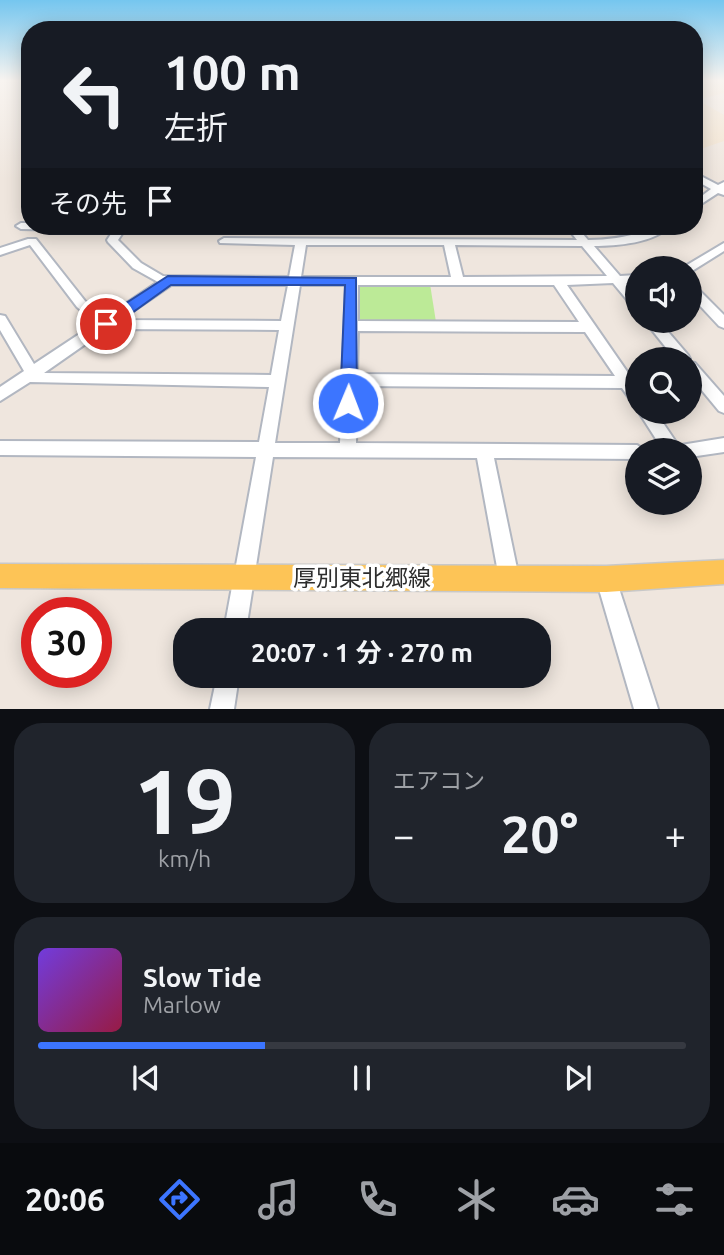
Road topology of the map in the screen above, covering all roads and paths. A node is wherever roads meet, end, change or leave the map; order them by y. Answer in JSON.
{"nodes":[{"id":1,"x":703,"y":180,"type":"edge"},
{"id":2,"x":722,"y":189,"type":"edge"},
{"id":3,"x":703,"y":200,"type":"edge"},
{"id":4,"x":38,"y":235,"type":"edge"},
{"id":5,"x":116,"y":235,"type":"edge"},
{"id":6,"x":579,"y":235,"type":"edge"},
{"id":7,"x":646,"y":235,"type":"edge"},
{"id":8,"x":32,"y":241,"type":"junction"},
{"id":9,"x":225,"y":241,"type":"dead end"},
{"id":10,"x":301,"y":241,"type":"junction"},
{"id":11,"x":449,"y":242,"type":"junction"},
{"id":12,"x":585,"y":242,"type":"junction"},
{"id":13,"x":724,"y":246,"type":"edge"},
{"id":14,"x":0,"y":252,"type":"edge"},
{"id":15,"x":702,"y":259,"type":"edge"},
{"id":16,"x":625,"y":280,"type":"edge"},
{"id":17,"x":168,"y":281,"type":"junction"},
{"id":18,"x":295,"y":281,"type":"junction"},
{"id":19,"x":352,"y":281,"type":"junction"},
{"id":20,"x":458,"y":281,"type":"junction"},
{"id":21,"x":558,"y":281,"type":"junction"},
{"id":22,"x":617,"y":281,"type":"junction"},
{"id":23,"x":625,"y":290,"type":"edge"},
{"id":24,"x":702,"y":299,"type":"edge"},
{"id":25,"x":722,"y":318,"type":"edge"},
{"id":26,"x":0,"y":319,"type":"edge"},
{"id":27,"x":106,"y":324,"type":"junction"},
{"id":28,"x":288,"y":326,"type":"junction"},
{"id":29,"x":350,"y":326,"type":"junction"},
{"id":30,"x":589,"y":327,"type":"junction"},
{"id":31,"x":661,"y":333,"type":"edge"},
{"id":32,"x":673,"y":347,"type":"edge"},
{"id":33,"x":32,"y":374,"type":"junction"},
{"id":34,"x":349,"y":380,"type":"junction"},
{"id":35,"x":278,"y":381,"type":"junction"},
{"id":36,"x":625,"y":381,"type":"edge"},
{"id":37,"x":702,"y":381,"type":"edge"},
{"id":38,"x":625,"y":382,"type":"edge"},
{"id":39,"x":0,"y":396,"type":"edge"},
{"id":40,"x":724,"y":407,"type":"edge"},
{"id":41,"x":724,"y":445,"type":"edge"},
{"id":42,"x":0,"y":448,"type":"edge"},
{"id":43,"x":702,"y":448,"type":"edge"},
{"id":44,"x":348,"y":450,"type":"junction"},
{"id":45,"x":265,"y":451,"type":"junction"},
{"id":46,"x":484,"y":451,"type":"junction"},
{"id":47,"x":625,"y":452,"type":"edge"},
{"id":48,"x":724,"y":572,"type":"edge"},
{"id":49,"x":0,"y":576,"type":"edge"},
{"id":50,"x":244,"y":577,"type":"junction"},
{"id":51,"x":509,"y":578,"type":"junction"},
{"id":52,"x":606,"y":579,"type":"junction"},
{"id":53,"x":237,"y":618,"type":"edge"},
{"id":54,"x":226,"y":688,"type":"edge"},
{"id":55,"x":222,"y":709,"type":"edge"},
{"id":56,"x":646,"y":709,"type":"edge"}],
"edges":[{"from":1,"to":2,"type":"street"},
{"from":2,"to":3,"type":"street"},
{"from":4,"to":8,"type":"street"},
{"from":5,"to":17,"type":"street"},
{"from":6,"to":12,"type":"street"},
{"from":7,"to":12,"type":"street"},
{"from":8,"to":14,"type":"street"},
{"from":8,"to":27,"type":"street"},
{"from":9,"to":10,"type":"street"},
{"from":10,"to":11,"type":"street"},
{"from":10,"to":18,"type":"street"},
{"from":11,"to":12,"type":"street"},
{"from":11,"to":20,"type":"street"},
{"from":12,"to":22,"type":"street"},
{"from":13,"to":15,"type":"street"},
{"from":16,"to":22,"type":"street"},
{"from":17,"to":18,"type":"street"},
{"from":17,"to":27,"type":"street"},
{"from":18,"to":19,"type":"street"},
{"from":18,"to":28,"type":"street"},
{"from":19,"to":20,"type":"street"},
{"from":19,"to":29,"type":"street"},
{"from":20,"to":21,"type":"street"},
{"from":21,"to":22,"type":"street"},
{"from":21,"to":30,"type":"street"},
{"from":22,"to":23,"type":"street"},
{"from":24,"to":25,"type":"street"},
{"from":26,"to":33,"type":"street"},
{"from":27,"to":28,"type":"street"},
{"from":27,"to":33,"type":"street"},
{"from":28,"to":35,"type":"street"},
{"from":29,"to":30,"type":"street"},
{"from":29,"to":34,"type":"street"},
{"from":30,"to":36,"type":"street"},
{"from":31,"to":32,"type":"street"},
{"from":33,"to":35,"type":"street"},
{"from":33,"to":39,"type":"street"},
{"from":34,"to":38,"type":"street"},
{"from":34,"to":44,"type":"street"},
{"from":35,"to":45,"type":"street"},
{"from":37,"to":40,"type":"street"},
{"from":41,"to":43,"type":"street"},
{"from":42,"to":45,"type":"street"},
{"from":44,"to":45,"type":"street"},
{"from":44,"to":46,"type":"street"},
{"from":45,"to":50,"type":"street"},
{"from":46,"to":47,"type":"street"},
{"from":46,"to":51,"type":"street"},
{"from":48,"to":52,"type":"main road","name":"厚別東北郷線"},
{"from":49,"to":50,"type":"main road","name":"厚別東北郷線"},
{"from":50,"to":51,"type":"main road","name":"厚別東北郷線"},
{"from":50,"to":53,"type":"street"},
{"from":51,"to":52,"type":"main road","name":"厚別東北郷線"},
{"from":52,"to":56,"type":"street"},
{"from":54,"to":55,"type":"street"}]}
